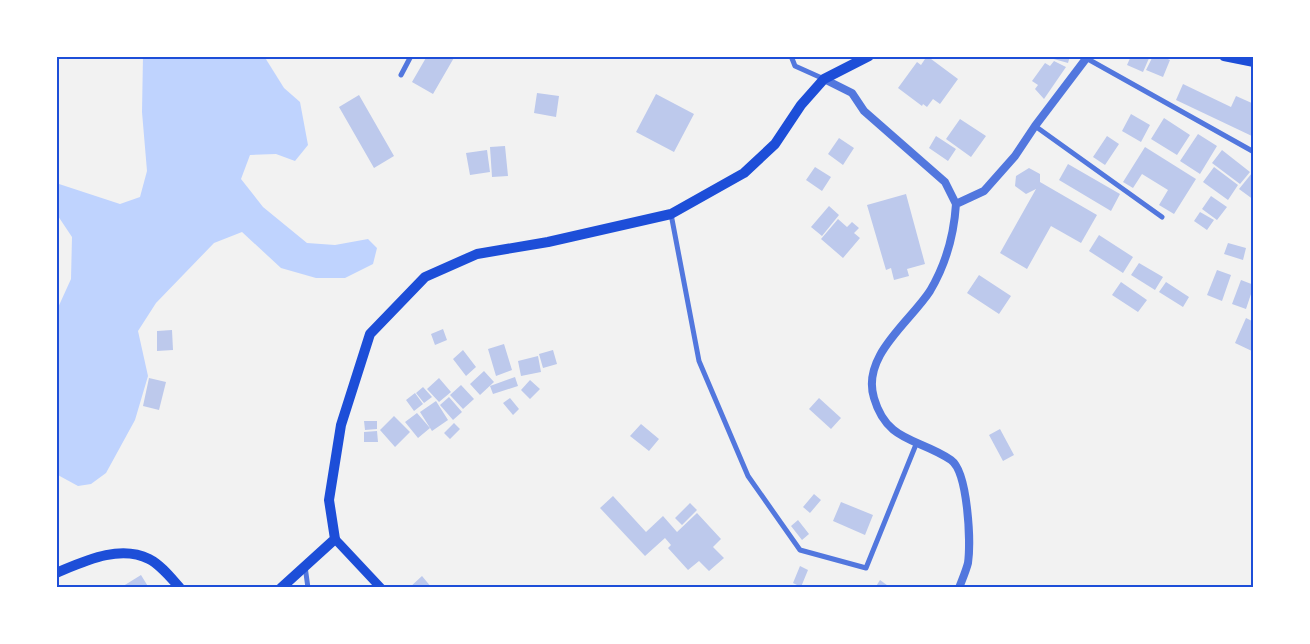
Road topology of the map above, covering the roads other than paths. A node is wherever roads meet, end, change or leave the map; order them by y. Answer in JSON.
{"nodes":[{"id":1,"x":411,"y":56,"type":"edge"},
{"id":2,"x":791,"y":56,"type":"edge"},
{"id":3,"x":869,"y":56,"type":"edge"},
{"id":4,"x":1224,"y":56,"type":"edge"},
{"id":5,"x":1087,"y":57,"type":"edge"},
{"id":6,"x":1254,"y":62,"type":"edge"},
{"id":7,"x":401,"y":75,"type":"dead end"},
{"id":8,"x":824,"y":79,"type":"junction"},
{"id":9,"x":1035,"y":126,"type":"junction"},
{"id":10,"x":1254,"y":152,"type":"edge"},
{"id":11,"x":956,"y":204,"type":"junction"},
{"id":12,"x":671,"y":214,"type":"junction"},
{"id":13,"x":1162,"y":217,"type":"dead end"},
{"id":14,"x":917,"y":442,"type":"junction"},
{"id":15,"x":335,"y":538,"type":"junction"},
{"id":16,"x":305,"y":566,"type":"junction"},
{"id":17,"x":56,"y":573,"type":"edge"},
{"id":18,"x":180,"y":588,"type":"edge"},
{"id":19,"x":281,"y":588,"type":"edge"},
{"id":20,"x":308,"y":588,"type":"edge"},
{"id":21,"x":381,"y":588,"type":"edge"},
{"id":22,"x":959,"y":588,"type":"edge"}],
"edges":[{"from":1,"to":7,"type":"street"},
{"from":2,"to":8,"type":"street"},
{"from":3,"to":8,"type":"main road"},
{"from":4,"to":6,"type":"main road"},
{"from":5,"to":9,"type":"street"},
{"from":5,"to":10,"type":"street"},
{"from":8,"to":11,"type":"street"},
{"from":8,"to":12,"type":"main road"},
{"from":9,"to":11,"type":"street"},
{"from":9,"to":13,"type":"street"},
{"from":11,"to":14,"type":"street"},
{"from":12,"to":14,"type":"street"},
{"from":12,"to":15,"type":"main road"},
{"from":14,"to":22,"type":"street"},
{"from":15,"to":16,"type":"main road"},
{"from":15,"to":21,"type":"main road"},
{"from":16,"to":19,"type":"main road"},
{"from":16,"to":20,"type":"street"},
{"from":17,"to":18,"type":"main road"}]}
